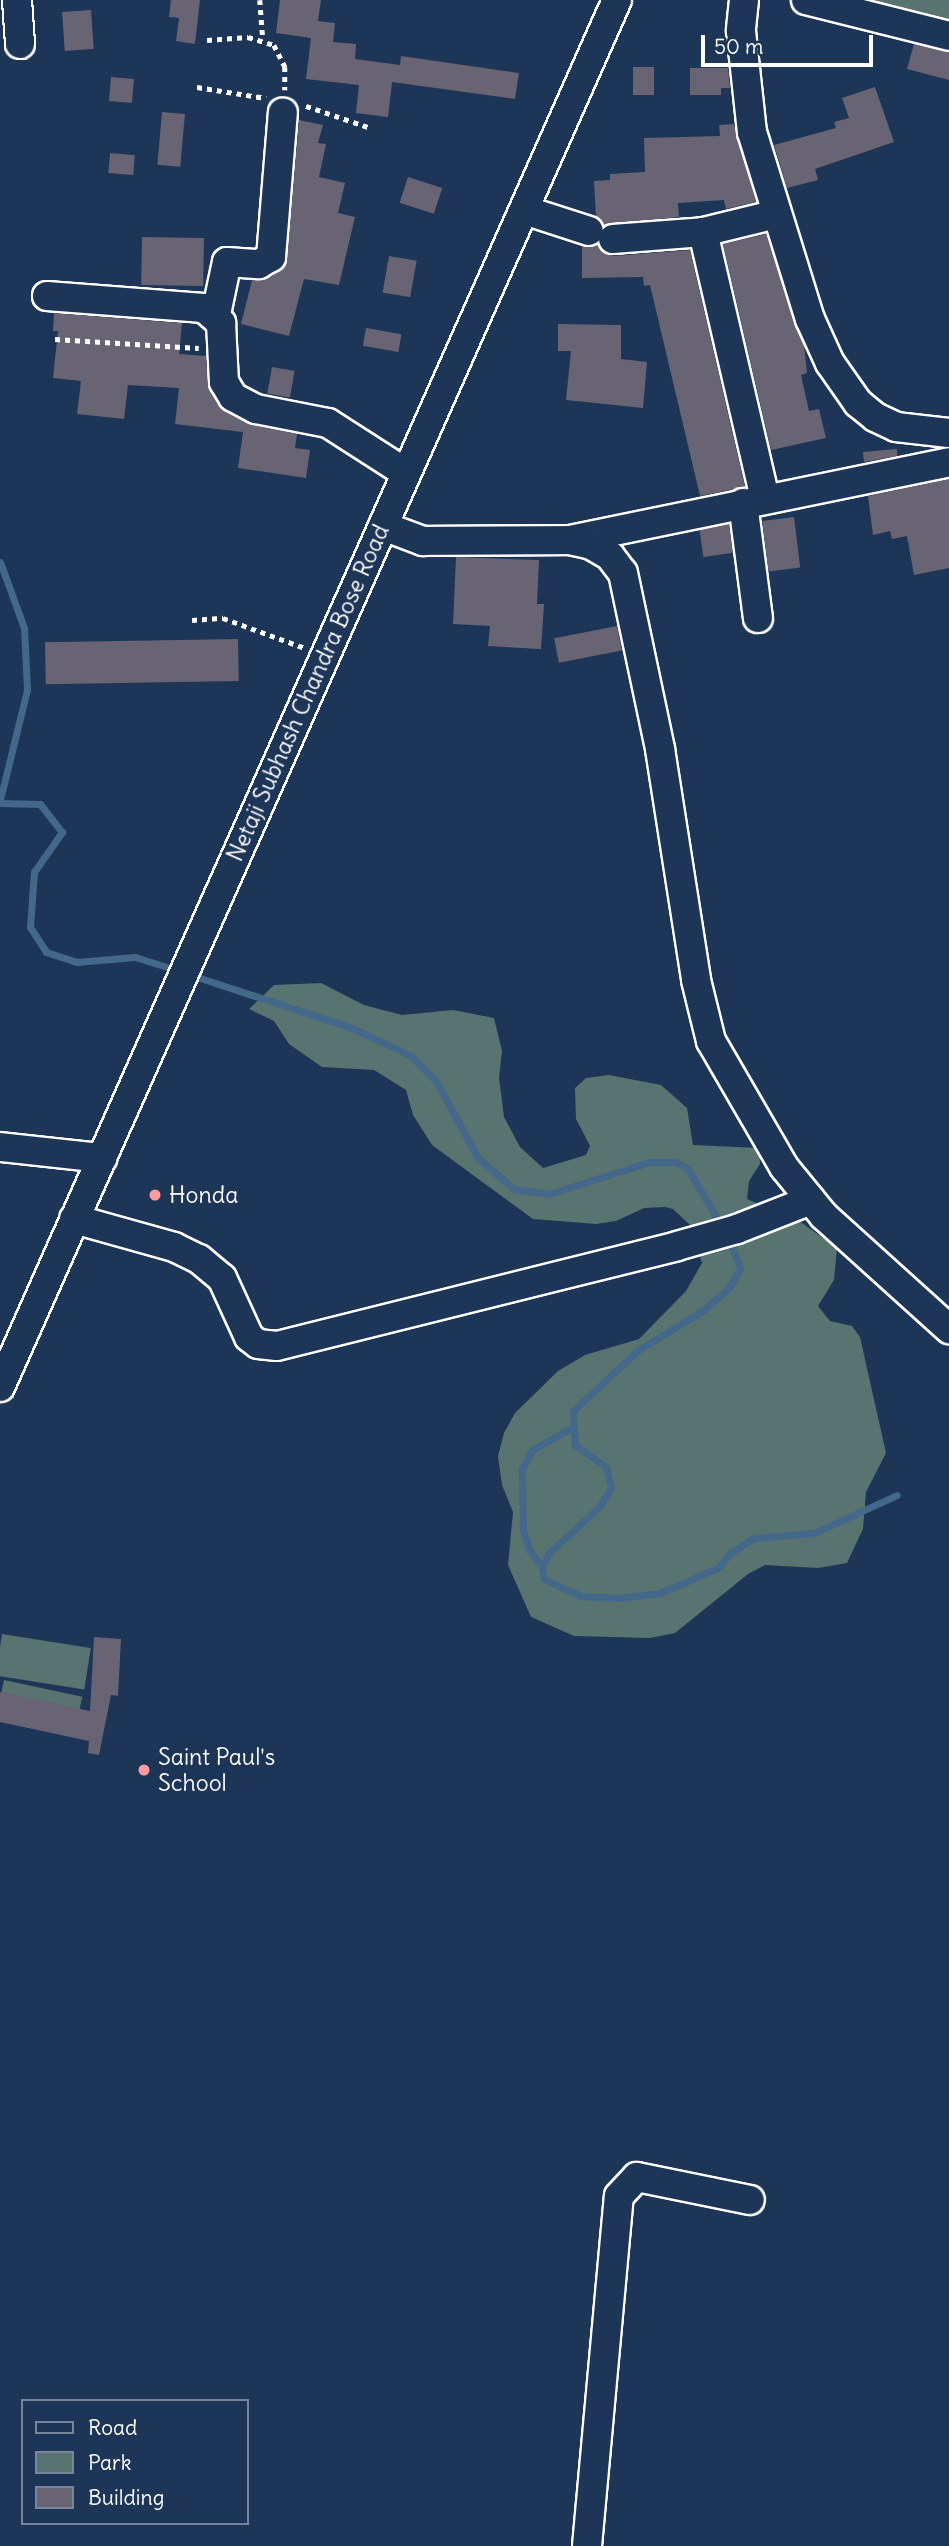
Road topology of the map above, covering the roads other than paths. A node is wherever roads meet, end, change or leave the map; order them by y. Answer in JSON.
{"nodes":[{"id":1,"x":17,"y":0,"type":"edge"},
{"id":2,"x":617,"y":0,"type":"edge"},
{"id":3,"x":744,"y":0,"type":"edge"},
{"id":4,"x":806,"y":0,"type":"edge"},
{"id":5,"x":949,"y":36,"type":"edge"},
{"id":6,"x":20,"y":44,"type":"dead end"},
{"id":7,"x":283,"y":112,"type":"road end"},
{"id":8,"x":524,"y":210,"type":"junction"},
{"id":9,"x":777,"y":214,"type":"junction"},
{"id":10,"x":704,"y":232,"type":"junction"},
{"id":11,"x":47,"y":296,"type":"dead end"},
{"id":12,"x":216,"y":314,"type":"junction"},
{"id":13,"x":949,"y":433,"type":"edge"},
{"id":14,"x":949,"y":462,"type":"edge"},
{"id":15,"x":406,"y":473,"type":"junction"},
{"id":16,"x":754,"y":501,"type":"junction"},
{"id":17,"x":383,"y":526,"type":"junction"},
{"id":18,"x":615,"y":530,"type":"junction"},
{"id":19,"x":570,"y":540,"type":"junction"},
{"id":20,"x":623,"y":573,"type":"junction"},
{"id":21,"x":758,"y":618,"type":"dead end"},
{"id":22,"x":0,"y":1147,"type":"edge"},
{"id":23,"x":102,"y":1158,"type":"junction"},
{"id":24,"x":811,"y":1200,"type":"junction"},
{"id":25,"x":74,"y":1219,"type":"junction"},
{"id":26,"x":949,"y":1329,"type":"edge"},
{"id":27,"x":0,"y":1387,"type":"edge"},
{"id":28,"x":750,"y":2200,"type":"dead end"},
{"id":29,"x":587,"y":2546,"type":"edge"}],
"edges":[{"from":1,"to":6,"type":"street"},
{"from":2,"to":8,"type":"street","name":"Netaji Subhash Chandra Bose Road"},
{"from":3,"to":9,"type":"street"},
{"from":4,"to":5,"type":"street"},
{"from":7,"to":12,"type":"street"},
{"from":8,"to":10,"type":"street"},
{"from":8,"to":15,"type":"street","name":"Netaji Subhash Chandra Bose Road"},
{"from":9,"to":10,"type":"street"},
{"from":9,"to":13,"type":"street"},
{"from":10,"to":16,"type":"street"},
{"from":11,"to":12,"type":"street"},
{"from":12,"to":15,"type":"street"},
{"from":14,"to":16,"type":"street"},
{"from":15,"to":17,"type":"street","name":"Netaji Subhash Chandra Bose Road"},
{"from":16,"to":18,"type":"street"},
{"from":16,"to":21,"type":"street"},
{"from":17,"to":19,"type":"street"},
{"from":17,"to":23,"type":"street","name":"Netaji Subhash Chandra Bose Road"},
{"from":18,"to":19,"type":"street"},
{"from":18,"to":20,"type":"street"},
{"from":19,"to":20,"type":"street"},
{"from":20,"to":24,"type":"street"},
{"from":22,"to":23,"type":"street"},
{"from":23,"to":25,"type":"street","name":"Netaji Subhash Chandra Bose Road"},
{"from":24,"to":25,"type":"street"},
{"from":24,"to":26,"type":"street"},
{"from":25,"to":27,"type":"street","name":"Netaji Subhash Chandra Bose Road"},
{"from":28,"to":29,"type":"street"}]}
